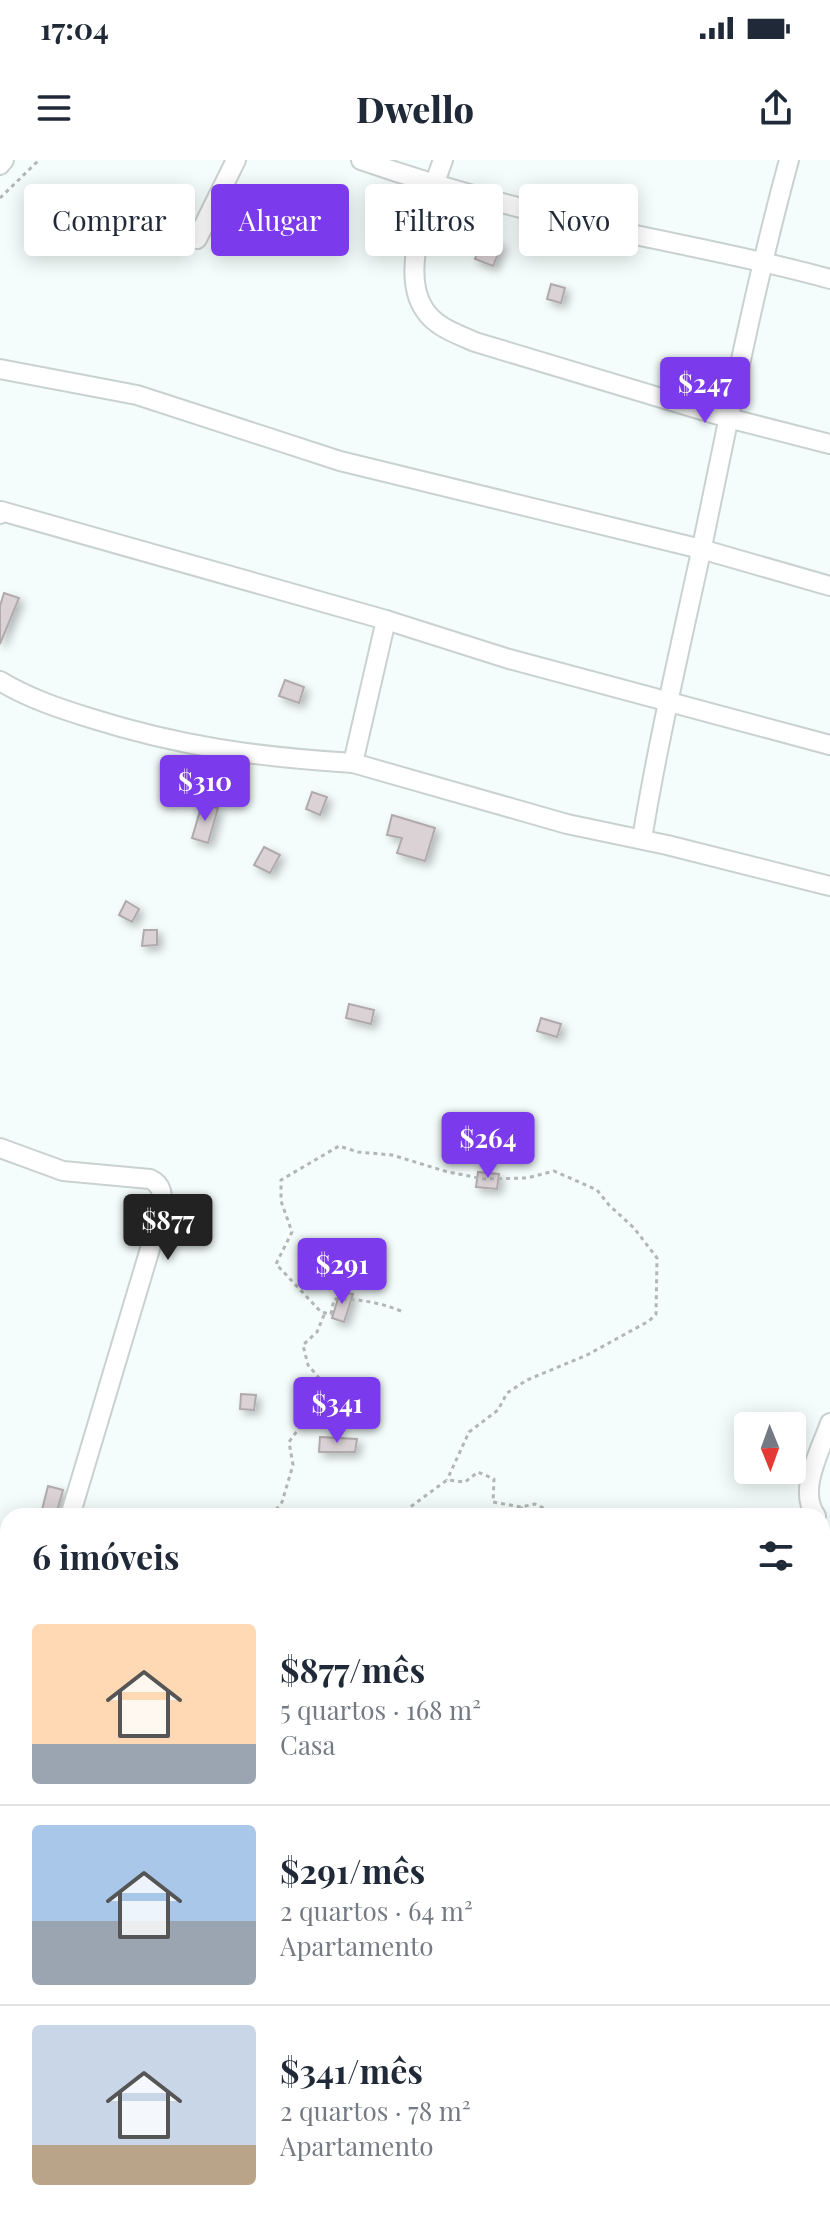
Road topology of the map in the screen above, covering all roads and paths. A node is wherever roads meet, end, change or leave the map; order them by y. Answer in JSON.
{"nodes":[{"id":1,"x":4,"y":160,"type":"edge"},
{"id":2,"x":39,"y":160,"type":"edge"},
{"id":3,"x":236,"y":160,"type":"edge"},
{"id":4,"x":361,"y":160,"type":"edge"},
{"id":5,"x":443,"y":160,"type":"edge"},
{"id":6,"x":789,"y":160,"type":"edge"},
{"id":7,"x":0,"y":165,"type":"edge"},
{"id":8,"x":434,"y":184,"type":"joint"},
{"id":9,"x":0,"y":198,"type":"edge"},
{"id":10,"x":503,"y":201,"type":"edge"},
{"id":11,"x":197,"y":239,"type":"dead end"},
{"id":12,"x":415,"y":256,"type":"edge"},
{"id":13,"x":762,"y":260,"type":"junction"},
{"id":14,"x":830,"y":279,"type":"edge"},
{"id":15,"x":0,"y":369,"type":"edge"},
{"id":16,"x":728,"y":418,"type":"junction"},
{"id":17,"x":830,"y":444,"type":"edge"},
{"id":18,"x":0,"y":512,"type":"edge"},
{"id":19,"x":701,"y":549,"type":"junction"},
{"id":20,"x":830,"y":586,"type":"edge"},
{"id":21,"x":386,"y":620,"type":"junction"},
{"id":22,"x":0,"y":681,"type":"edge"},
{"id":23,"x":667,"y":701,"type":"junction"},
{"id":24,"x":830,"y":745,"type":"edge"},
{"id":25,"x":353,"y":763,"type":"junction"},
{"id":26,"x":642,"y":839,"type":"junction"},
{"id":27,"x":830,"y":886,"type":"edge"},
{"id":28,"x":0,"y":1148,"type":"edge"},
{"id":29,"x":401,"y":1311,"type":"dead end"},
{"id":30,"x":321,"y":1312,"type":"junction"},
{"id":31,"x":830,"y":1423,"type":"edge"},
{"id":32,"x":447,"y":1480,"type":"junction"},
{"id":33,"x":521,"y":1507,"type":"joint"},
{"id":34,"x":72,"y":1508,"type":"edge"},
{"id":35,"x":277,"y":1508,"type":"edge"},
{"id":36,"x":409,"y":1508,"type":"edge"},
{"id":37,"x":543,"y":1508,"type":"edge"},
{"id":38,"x":810,"y":1508,"type":"edge"}],
"edges":[{"from":1,"to":7,"type":"street"},
{"from":2,"to":9,"type":"path"},
{"from":3,"to":11,"type":"street"},
{"from":4,"to":8,"type":"street"},
{"from":5,"to":8,"type":"street"},
{"from":6,"to":13,"type":"street"},
{"from":10,"to":13,"type":"street"},
{"from":12,"to":16,"type":"street"},
{"from":13,"to":14,"type":"street"},
{"from":13,"to":16,"type":"street"},
{"from":15,"to":19,"type":"street"},
{"from":16,"to":17,"type":"street"},
{"from":16,"to":19,"type":"street"},
{"from":18,"to":21,"type":"street"},
{"from":19,"to":20,"type":"street"},
{"from":19,"to":23,"type":"street"},
{"from":21,"to":23,"type":"street"},
{"from":21,"to":25,"type":"street"},
{"from":22,"to":25,"type":"street"},
{"from":23,"to":24,"type":"street"},
{"from":23,"to":26,"type":"street"},
{"from":25,"to":26,"type":"street"},
{"from":26,"to":27,"type":"street"},
{"from":28,"to":34,"type":"street"},
{"from":29,"to":30,"type":"path"},
{"from":30,"to":32,"type":"path"},
{"from":30,"to":35,"type":"path"},
{"from":31,"to":38,"type":"street"},
{"from":32,"to":33,"type":"path"},
{"from":32,"to":36,"type":"path"},
{"from":33,"to":37,"type":"path"}]}
